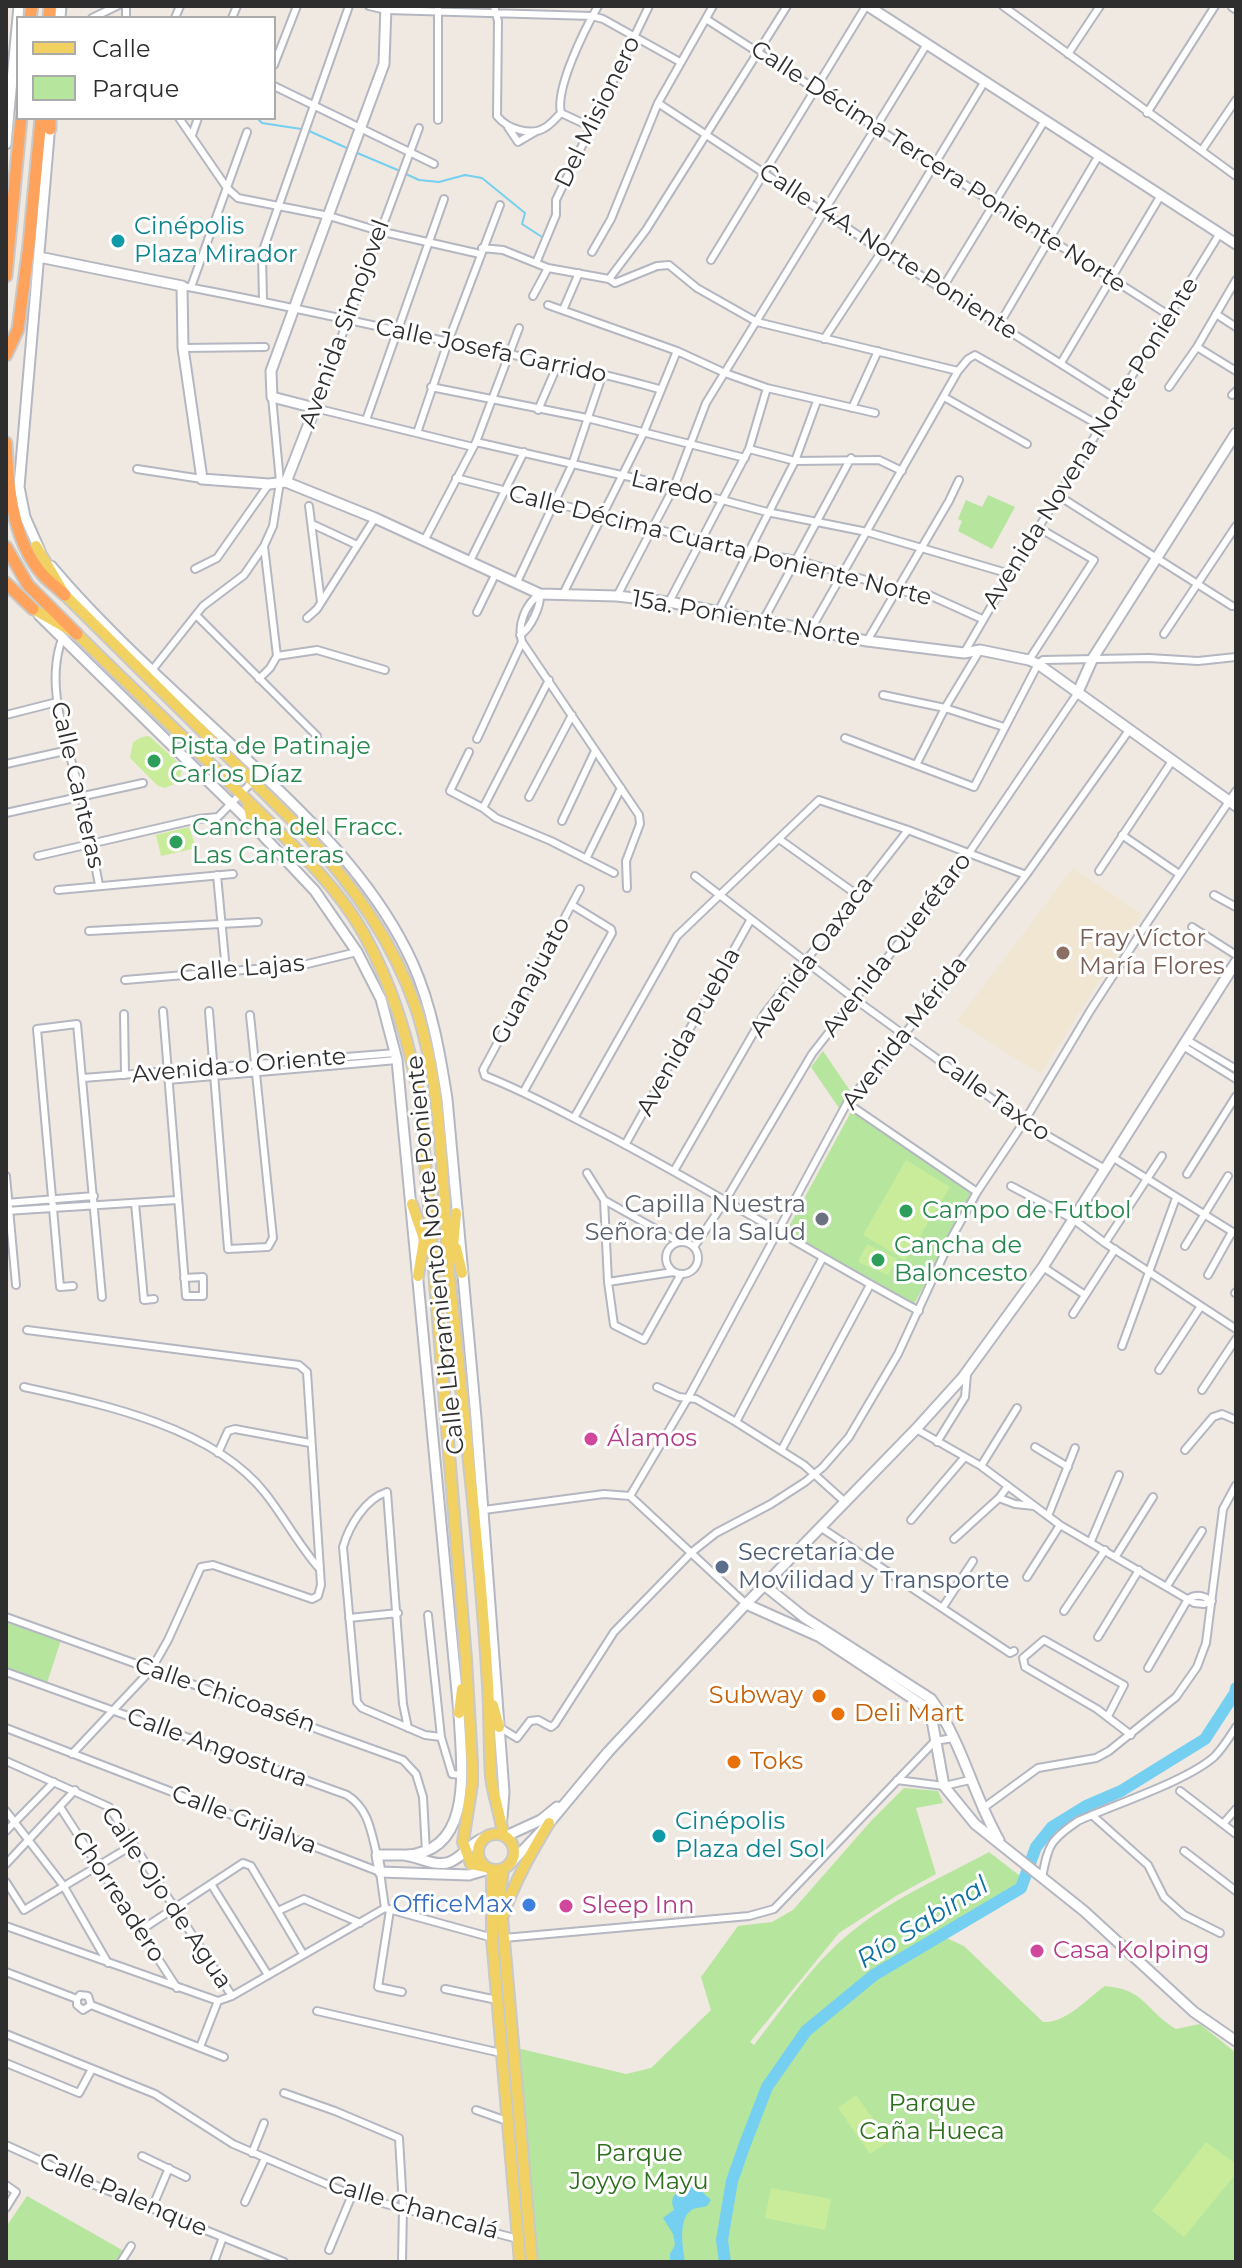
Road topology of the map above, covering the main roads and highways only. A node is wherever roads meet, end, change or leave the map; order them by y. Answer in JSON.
{"nodes":[{"id":1,"x":21,"y":120,"type":"edge"},
{"id":2,"x":41,"y":120,"type":"edge"},
{"id":3,"x":6,"y":276,"type":"edge"},
{"id":4,"x":6,"y":355,"type":"edge"},
{"id":5,"x":6,"y":443,"type":"edge"},
{"id":6,"x":36,"y":546,"type":"road end"},
{"id":7,"x":6,"y":547,"type":"edge"},
{"id":8,"x":6,"y":583,"type":"edge"},
{"id":9,"x":65,"y":595,"type":"junction"},
{"id":10,"x":33,"y":609,"type":"joint"},
{"id":11,"x":77,"y":634,"type":"junction"},
{"id":12,"x":164,"y":693,"type":"junction"},
{"id":13,"x":150,"y":706,"type":"junction"},
{"id":14,"x":244,"y":797,"type":"junction"},
{"id":15,"x":253,"y":825,"type":"road end"},
{"id":16,"x":412,"y":1204,"type":"road end"},
{"id":17,"x":428,"y":1210,"type":"junction"},
{"id":18,"x":450,"y":1214,"type":"junction"},
{"id":19,"x":424,"y":1238,"type":"junction"},
{"id":20,"x":455,"y":1243,"type":"junction"},
{"id":21,"x":433,"y":1263,"type":"junction"},
{"id":22,"x":462,"y":1273,"type":"road end"},
{"id":23,"x":418,"y":1276,"type":"road end"},
{"id":24,"x":450,"y":1276,"type":"junction"},
{"id":25,"x":466,"y":1659,"type":"junction"},
{"id":26,"x":488,"y":1688,"type":"junction"},
{"id":27,"x":459,"y":1713,"type":"road end"},
{"id":28,"x":499,"y":1727,"type":"road end"},
{"id":29,"x":549,"y":1823,"type":"road end"},
{"id":30,"x":504,"y":1836,"type":"junction"},
{"id":31,"x":496,"y":1868,"type":"junction"},
{"id":32,"x":502,"y":1921,"type":"junction"},
{"id":33,"x":498,"y":1938,"type":"junction"},
{"id":34,"x":520,"y":2262,"type":"edge"},
{"id":35,"x":532,"y":2262,"type":"edge"}],
"edges":[{"from":1,"to":3,"type":"highway"},
{"from":2,"to":4,"type":"highway"},
{"from":5,"to":9,"type":"highway"},
{"from":6,"to":9,"type":"main road"},
{"from":7,"to":11,"type":"highway"},
{"from":8,"to":10,"type":"highway"},
{"from":9,"to":12,"type":"main road"},
{"from":10,"to":11,"type":"main road"},
{"from":11,"to":13,"type":"main road"},
{"from":12,"to":13,"type":"main road"},
{"from":12,"to":18,"type":"main road"},
{"from":13,"to":14,"type":"main road"},
{"from":14,"to":15,"type":"main road"},
{"from":14,"to":17,"type":"main road"},
{"from":16,"to":19,"type":"main road"},
{"from":17,"to":19,"type":"main road"},
{"from":17,"to":21,"type":"main road"},
{"from":18,"to":20,"type":"main road"},
{"from":18,"to":24,"type":"main road"},
{"from":19,"to":21,"type":"main road"},
{"from":19,"to":23,"type":"main road"},
{"from":20,"to":22,"type":"main road"},
{"from":20,"to":24,"type":"main road"},
{"from":21,"to":25,"type":"main road"},
{"from":24,"to":26,"type":"main road"},
{"from":25,"to":27,"type":"main road"},
{"from":25,"to":31,"type":"main road"},
{"from":26,"to":28,"type":"main road"},
{"from":26,"to":30,"type":"main road"},
{"from":29,"to":32,"type":"main road"},
{"from":30,"to":31,"type":"main road"},
{"from":30,"to":31,"type":"main road"},
{"from":31,"to":32,"type":"main road"},
{"from":31,"to":33,"type":"main road"},
{"from":32,"to":33,"type":"main road"},
{"from":33,"to":34,"type":"main road"},
{"from":33,"to":35,"type":"main road"}]}
